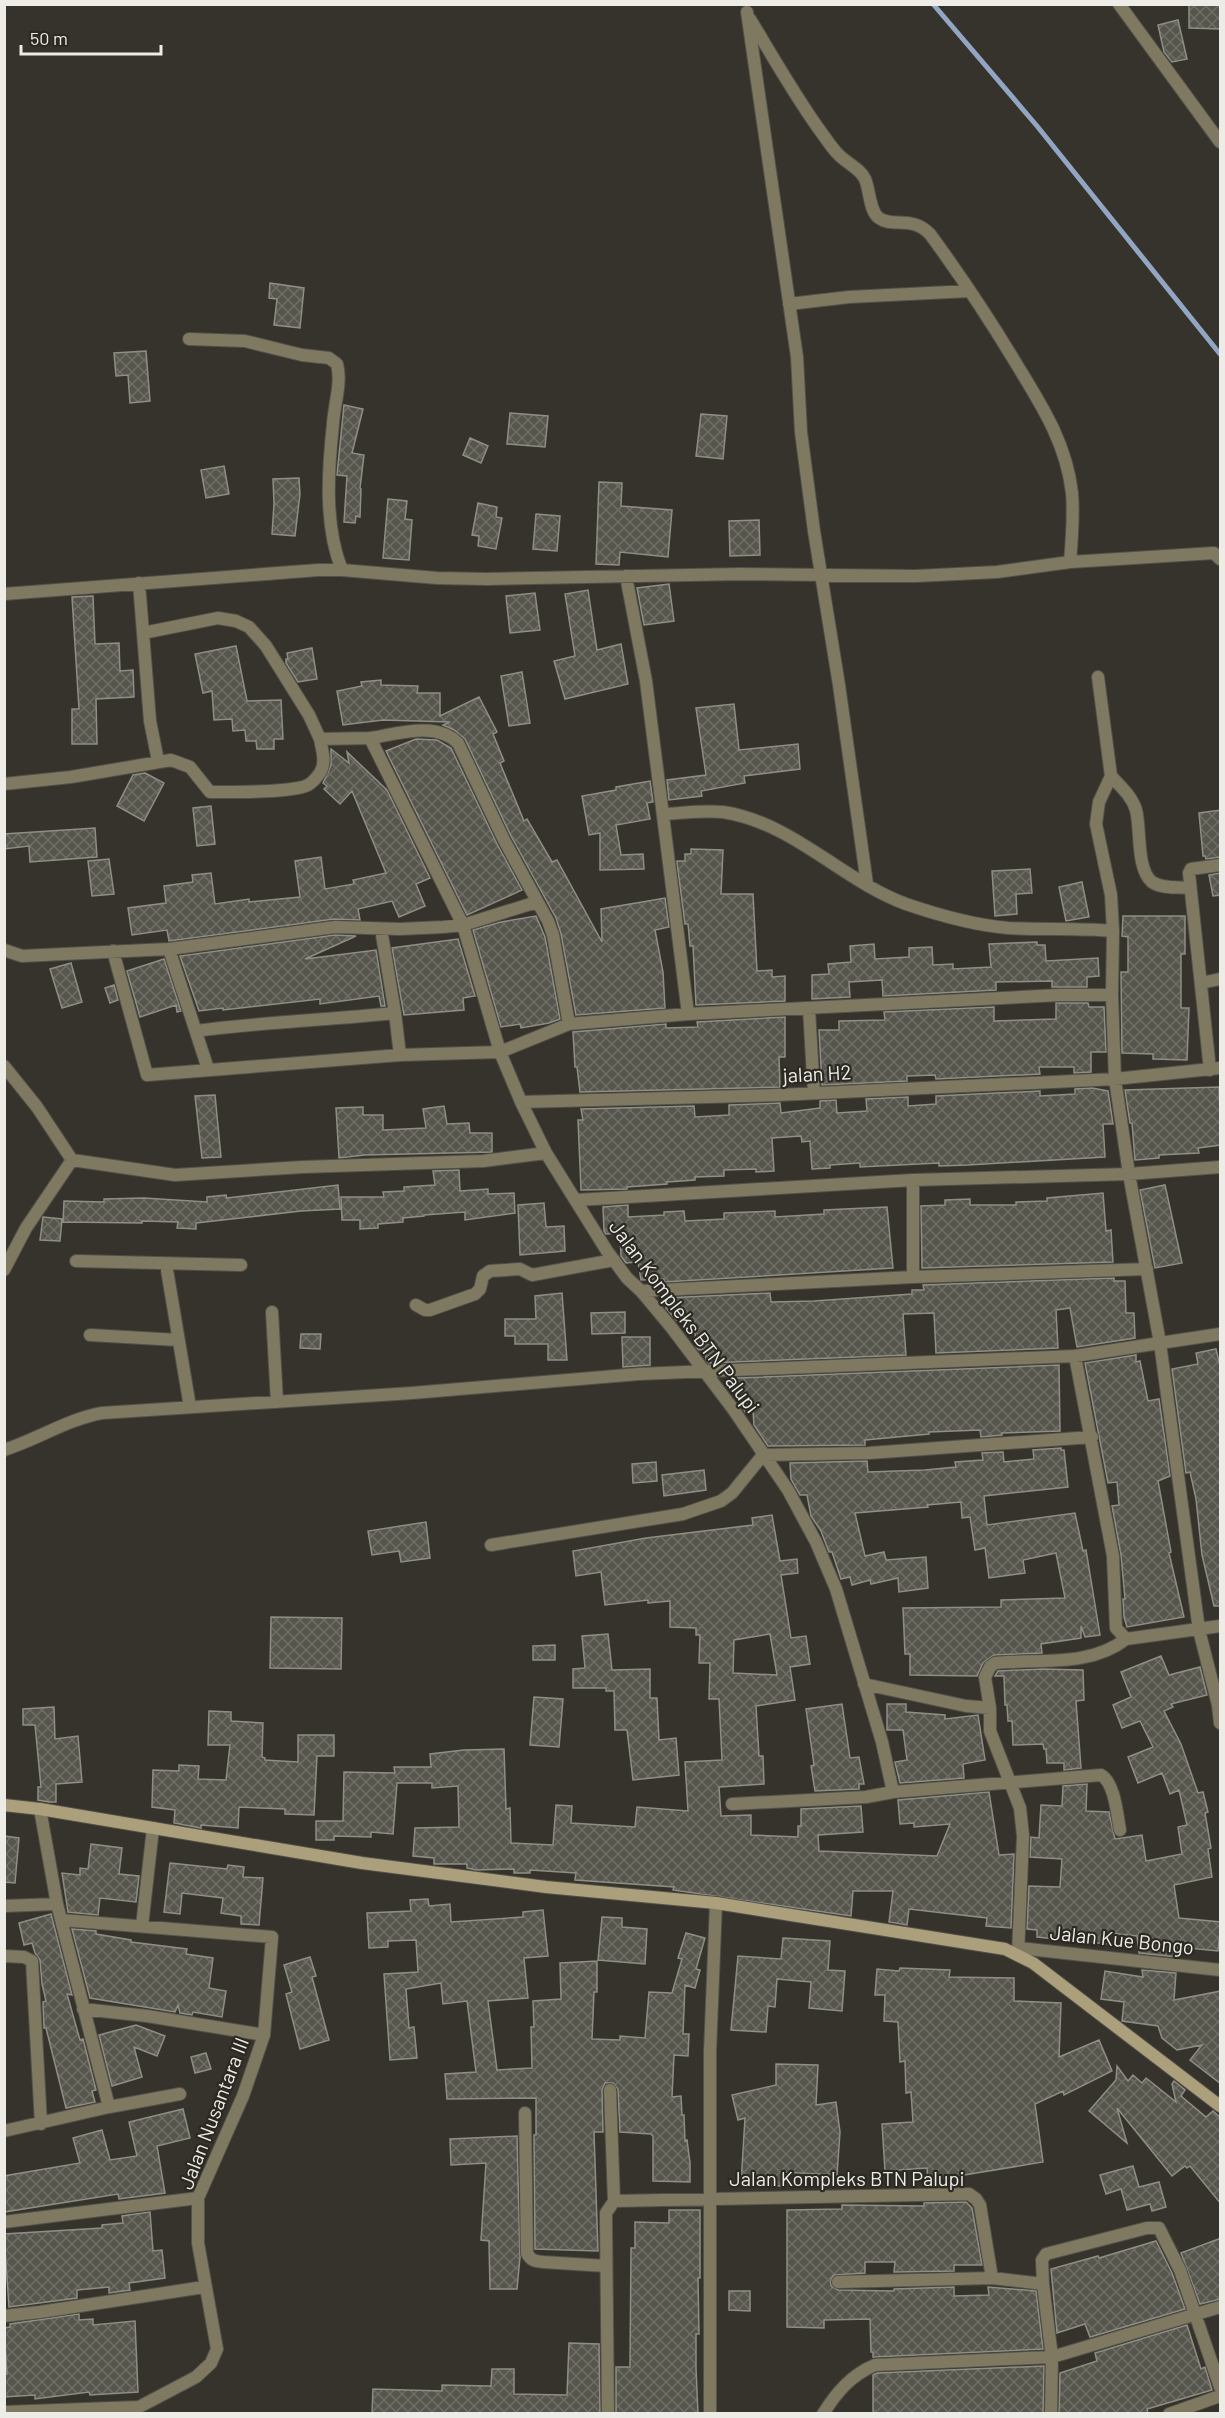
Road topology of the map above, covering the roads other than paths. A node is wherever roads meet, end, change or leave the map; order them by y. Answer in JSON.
{"nodes":[{"id":1,"x":1119,"y":4,"type":"edge"},
{"id":2,"x":1221,"y":142,"type":"edge"},
{"id":3,"x":969,"y":291,"type":"junction"},
{"id":4,"x":789,"y":304,"type":"junction"},
{"id":5,"x":189,"y":339,"type":"dead end"},
{"id":6,"x":1221,"y":559,"type":"edge"},
{"id":7,"x":1070,"y":562,"type":"junction"},
{"id":8,"x":342,"y":570,"type":"junction"},
{"id":9,"x":821,"y":575,"type":"junction"},
{"id":10,"x":626,"y":576,"type":"junction"},
{"id":11,"x":139,"y":583,"type":"junction"},
{"id":12,"x":4,"y":594,"type":"edge"},
{"id":13,"x":144,"y":633,"type":"junction"},
{"id":14,"x":1098,"y":677,"type":"dead end"},
{"id":15,"x":369,"y":738,"type":"junction"},
{"id":16,"x":320,"y":739,"type":"junction"},
{"id":17,"x":158,"y":761,"type":"junction"},
{"id":18,"x":1111,"y":776,"type":"junction"},
{"id":19,"x":4,"y":784,"type":"edge"},
{"id":20,"x":664,"y":814,"type":"junction"},
{"id":21,"x":1221,"y":865,"type":"edge"},
{"id":22,"x":867,"y":884,"type":"junction"},
{"id":23,"x":1189,"y":888,"type":"junction"},
{"id":24,"x":537,"y":902,"type":"junction"},
{"id":25,"x":463,"y":925,"type":"junction"},
{"id":26,"x":381,"y":929,"type":"junction"},
{"id":27,"x":1113,"y":931,"type":"junction"},
{"id":28,"x":169,"y":949,"type":"junction"},
{"id":29,"x":4,"y":950,"type":"edge"},
{"id":30,"x":113,"y":951,"type":"junction"},
{"id":31,"x":1221,"y":980,"type":"edge"},
{"id":32,"x":1201,"y":983,"type":"junction"},
{"id":33,"x":1112,"y":995,"type":"junction"},
{"id":34,"x":809,"y":1009,"type":"junction"},
{"id":35,"x":395,"y":1012,"type":"junction"},
{"id":36,"x":688,"y":1014,"type":"junction"},
{"id":37,"x":569,"y":1024,"type":"junction"},
{"id":38,"x":196,"y":1031,"type":"junction"},
{"id":39,"x":500,"y":1052,"type":"junction"},
{"id":40,"x":400,"y":1055,"type":"junction"},
{"id":41,"x":4,"y":1066,"type":"edge"},
{"id":42,"x":208,"y":1069,"type":"junction"},
{"id":43,"x":1215,"y":1069,"type":"edge"},
{"id":44,"x":1115,"y":1079,"type":"junction"},
{"id":45,"x":814,"y":1093,"type":"junction"},
{"id":46,"x":521,"y":1102,"type":"junction"},
{"id":47,"x":546,"y":1153,"type":"junction"},
{"id":48,"x":72,"y":1160,"type":"junction"},
{"id":49,"x":1221,"y":1167,"type":"edge"},
{"id":50,"x":1129,"y":1174,"type":"junction"},
{"id":51,"x":913,"y":1180,"type":"junction"},
{"id":52,"x":577,"y":1200,"type":"junction"},
{"id":53,"x":614,"y":1260,"type":"junction"},
{"id":54,"x":76,"y":1262,"type":"dead end"},
{"id":55,"x":166,"y":1264,"type":"junction"},
{"id":56,"x":240,"y":1265,"type":"dead end"},
{"id":57,"x":1147,"y":1269,"type":"junction"},
{"id":58,"x":4,"y":1270,"type":"edge"},
{"id":59,"x":913,"y":1277,"type":"junction"},
{"id":60,"x":641,"y":1291,"type":"junction"},
{"id":61,"x":416,"y":1305,"type":"dead end"},
{"id":62,"x":272,"y":1312,"type":"dead end"},
{"id":63,"x":1221,"y":1334,"type":"edge"},
{"id":64,"x":90,"y":1335,"type":"dead end"},
{"id":65,"x":178,"y":1340,"type":"junction"},
{"id":66,"x":1160,"y":1343,"type":"junction"},
{"id":67,"x":1075,"y":1356,"type":"junction"},
{"id":68,"x":704,"y":1370,"type":"junction"},
{"id":69,"x":277,"y":1402,"type":"junction"},
{"id":70,"x":189,"y":1407,"type":"junction"},
{"id":71,"x":1092,"y":1437,"type":"junction"},
{"id":72,"x":4,"y":1449,"type":"edge"},
{"id":73,"x":763,"y":1455,"type":"junction"},
{"id":74,"x":491,"y":1545,"type":"dead end"},
{"id":75,"x":1221,"y":1626,"type":"edge"},
{"id":76,"x":1200,"y":1630,"type":"junction"},
{"id":77,"x":1126,"y":1639,"type":"junction"},
{"id":78,"x":864,"y":1684,"type":"junction"},
{"id":79,"x":990,"y":1708,"type":"junction"},
{"id":80,"x":1221,"y":1723,"type":"edge"},
{"id":81,"x":1010,"y":1784,"type":"junction"},
{"id":82,"x":893,"y":1792,"type":"junction"},
{"id":83,"x":732,"y":1804,"type":"dead end"},
{"id":84,"x":4,"y":1805,"type":"edge"},
{"id":85,"x":40,"y":1809,"type":"junction"},
{"id":86,"x":153,"y":1828,"type":"junction"},
{"id":87,"x":1120,"y":1830,"type":"dead end"},
{"id":88,"x":716,"y":1903,"type":"junction"},
{"id":89,"x":57,"y":1904,"type":"junction"},
{"id":90,"x":4,"y":1906,"type":"edge"},
{"id":91,"x":62,"y":1920,"type":"junction"},
{"id":92,"x":142,"y":1926,"type":"junction"},
{"id":93,"x":1019,"y":1951,"type":"junction"},
{"id":94,"x":4,"y":1956,"type":"edge"},
{"id":95,"x":1221,"y":1970,"type":"edge"},
{"id":96,"x":83,"y":2009,"type":"junction"},
{"id":97,"x":264,"y":2036,"type":"junction"},
{"id":98,"x":610,"y":2090,"type":"dead end"},
{"id":99,"x":180,"y":2094,"type":"dead end"},
{"id":100,"x":1221,"y":2106,"type":"edge"},
{"id":101,"x":109,"y":2107,"type":"junction"},
{"id":102,"x":525,"y":2113,"type":"dead end"},
{"id":103,"x":41,"y":2124,"type":"junction"},
{"id":104,"x":4,"y":2131,"type":"edge"},
{"id":105,"x":198,"y":2198,"type":"junction"},
{"id":106,"x":709,"y":2198,"type":"junction"},
{"id":107,"x":614,"y":2201,"type":"junction"},
{"id":108,"x":4,"y":2222,"type":"edge"},
{"id":109,"x":606,"y":2266,"type":"junction"},
{"id":110,"x":992,"y":2278,"type":"junction"},
{"id":111,"x":837,"y":2282,"type":"dead end"},
{"id":112,"x":1043,"y":2284,"type":"junction"},
{"id":113,"x":204,"y":2287,"type":"junction"},
{"id":114,"x":1221,"y":2307,"type":"edge"},
{"id":115,"x":4,"y":2316,"type":"edge"},
{"id":116,"x":1196,"y":2316,"type":"junction"},
{"id":117,"x":1052,"y":2357,"type":"junction"},
{"id":118,"x":1221,"y":2387,"type":"edge"},
{"id":119,"x":1221,"y":2396,"type":"edge"},
{"id":120,"x":70,"y":2411,"type":"edge"},
{"id":121,"x":4,"y":2412,"type":"edge"},
{"id":122,"x":608,"y":2414,"type":"edge"},
{"id":123,"x":710,"y":2414,"type":"edge"},
{"id":124,"x":823,"y":2414,"type":"edge"},
{"id":125,"x":1051,"y":2414,"type":"edge"},
{"id":126,"x":1169,"y":2414,"type":"edge"}],
"edges":[{"from":1,"to":2,"type":"street"},
{"from":3,"to":4,"type":"street"},
{"from":3,"to":4,"type":"street"},
{"from":3,"to":7,"type":"street"},
{"from":4,"to":9,"type":"street"},
{"from":5,"to":8,"type":"street"},
{"from":6,"to":7,"type":"street"},
{"from":7,"to":9,"type":"street"},
{"from":8,"to":10,"type":"street"},
{"from":8,"to":11,"type":"street"},
{"from":9,"to":10,"type":"street"},
{"from":9,"to":22,"type":"street"},
{"from":10,"to":20,"type":"street"},
{"from":11,"to":12,"type":"street"},
{"from":11,"to":13,"type":"street"},
{"from":13,"to":16,"type":"street"},
{"from":13,"to":17,"type":"street"},
{"from":14,"to":18,"type":"street"},
{"from":15,"to":16,"type":"street"},
{"from":15,"to":24,"type":"street"},
{"from":15,"to":25,"type":"street","name":"Jalan Kompleks BTN Palupi"},
{"from":16,"to":17,"type":"street"},
{"from":17,"to":19,"type":"street"},
{"from":18,"to":23,"type":"street"},
{"from":18,"to":27,"type":"street"},
{"from":20,"to":22,"type":"street"},
{"from":20,"to":36,"type":"street"},
{"from":21,"to":23,"type":"street"},
{"from":22,"to":27,"type":"street"},
{"from":23,"to":32,"type":"street"},
{"from":24,"to":25,"type":"street"},
{"from":24,"to":37,"type":"street"},
{"from":25,"to":26,"type":"street"},
{"from":25,"to":39,"type":"street","name":"Jalan Kompleks BTN Palupi"},
{"from":26,"to":28,"type":"street"},
{"from":26,"to":35,"type":"street"},
{"from":27,"to":33,"type":"street"},
{"from":28,"to":30,"type":"street"},
{"from":28,"to":38,"type":"street"},
{"from":29,"to":30,"type":"street"},
{"from":30,"to":42,"type":"street"},
{"from":31,"to":32,"type":"street"},
{"from":32,"to":43,"type":"street"},
{"from":33,"to":34,"type":"street"},
{"from":33,"to":44,"type":"street"},
{"from":34,"to":36,"type":"street"},
{"from":34,"to":45,"type":"street"},
{"from":35,"to":38,"type":"street"},
{"from":35,"to":40,"type":"street"},
{"from":36,"to":37,"type":"street"},
{"from":37,"to":39,"type":"street"},
{"from":38,"to":42,"type":"street"},
{"from":39,"to":40,"type":"street"},
{"from":39,"to":46,"type":"street","name":"Jalan Kompleks BTN Palupi"},
{"from":40,"to":42,"type":"street"},
{"from":41,"to":48,"type":"street"},
{"from":43,"to":44,"type":"street","name":"jalan H2"},
{"from":44,"to":45,"type":"street","name":"jalan H2"},
{"from":44,"to":50,"type":"street"},
{"from":45,"to":46,"type":"street","name":"jalan H2"},
{"from":46,"to":47,"type":"street","name":"Jalan Kompleks BTN Palupi"},
{"from":47,"to":48,"type":"street"},
{"from":47,"to":52,"type":"street","name":"Jalan Kompleks BTN Palupi"},
{"from":48,"to":58,"type":"street"},
{"from":49,"to":50,"type":"street"},
{"from":50,"to":51,"type":"street"},
{"from":50,"to":57,"type":"street"},
{"from":51,"to":52,"type":"street"},
{"from":51,"to":59,"type":"street"},
{"from":52,"to":53,"type":"street","name":"Jalan Kompleks BTN Palupi"},
{"from":53,"to":60,"type":"street","name":"Jalan Kompleks BTN Palupi"},
{"from":53,"to":61,"type":"street"},
{"from":54,"to":55,"type":"street"},
{"from":55,"to":56,"type":"street"},
{"from":55,"to":65,"type":"street"},
{"from":57,"to":59,"type":"street"},
{"from":57,"to":66,"type":"street"},
{"from":59,"to":60,"type":"street"},
{"from":60,"to":68,"type":"street","name":"Jalan Kompleks BTN Palupi"},
{"from":62,"to":69,"type":"street"},
{"from":63,"to":66,"type":"street"},
{"from":64,"to":65,"type":"street"},
{"from":65,"to":70,"type":"street"},
{"from":66,"to":67,"type":"street"},
{"from":66,"to":76,"type":"street"},
{"from":67,"to":68,"type":"street"},
{"from":67,"to":71,"type":"street"},
{"from":68,"to":69,"type":"street"},
{"from":68,"to":73,"type":"street","name":"Jalan Kompleks BTN Palupi"},
{"from":69,"to":70,"type":"street"},
{"from":70,"to":72,"type":"street"},
{"from":71,"to":73,"type":"street"},
{"from":71,"to":77,"type":"street"},
{"from":73,"to":74,"type":"street"},
{"from":73,"to":78,"type":"street","name":"Jalan Kompleks BTN Palupi"},
{"from":75,"to":76,"type":"street"},
{"from":76,"to":77,"type":"street"},
{"from":76,"to":80,"type":"street"},
{"from":77,"to":79,"type":"street"},
{"from":78,"to":79,"type":"street"},
{"from":78,"to":82,"type":"street","name":"Jalan Kompleks BTN Palupi"},
{"from":79,"to":81,"type":"street"},
{"from":81,"to":82,"type":"street"},
{"from":81,"to":87,"type":"street"},
{"from":81,"to":93,"type":"street"},
{"from":82,"to":83,"type":"street"},
{"from":84,"to":85,"type":"main road"},
{"from":85,"to":86,"type":"main road"},
{"from":85,"to":89,"type":"street"},
{"from":86,"to":88,"type":"main road"},
{"from":86,"to":92,"type":"street"},
{"from":88,"to":93,"type":"main road"},
{"from":88,"to":106,"type":"street","name":"Jalan Kompleks BTN Palupi"},
{"from":89,"to":90,"type":"street"},
{"from":89,"to":91,"type":"street"},
{"from":91,"to":92,"type":"street"},
{"from":91,"to":96,"type":"street"},
{"from":92,"to":97,"type":"street","name":"Jalan Nusantara III"},
{"from":93,"to":95,"type":"street","name":"Jalan Kue Bongo"},
{"from":93,"to":100,"type":"main road"},
{"from":94,"to":103,"type":"street"},
{"from":96,"to":97,"type":"street"},
{"from":96,"to":101,"type":"street"},
{"from":97,"to":105,"type":"street","name":"Jalan Nusantara III"},
{"from":98,"to":107,"type":"street"},
{"from":99,"to":101,"type":"street"},
{"from":101,"to":103,"type":"street"},
{"from":102,"to":109,"type":"street"},
{"from":103,"to":104,"type":"street"},
{"from":105,"to":108,"type":"street"},
{"from":105,"to":113,"type":"street","name":"Jalan Nusantara III"},
{"from":106,"to":107,"type":"street","name":"Jalan Kompleks BTN Palupi"},
{"from":106,"to":110,"type":"street","name":"Jalan Kompleks BTN Palupi"},
{"from":106,"to":123,"type":"street","name":"Jalan Kompleks BTN Palupi"},
{"from":107,"to":109,"type":"street"},
{"from":109,"to":122,"type":"street"},
{"from":110,"to":111,"type":"street"},
{"from":110,"to":112,"type":"street"},
{"from":112,"to":116,"type":"street"},
{"from":112,"to":117,"type":"street"},
{"from":113,"to":115,"type":"street"},
{"from":113,"to":120,"type":"street","name":"Jalan Nusantara III"},
{"from":114,"to":116,"type":"street"},
{"from":116,"to":117,"type":"street"},
{"from":116,"to":118,"type":"street"},
{"from":117,"to":124,"type":"street"},
{"from":117,"to":125,"type":"street"},
{"from":119,"to":126,"type":"street"},
{"from":120,"to":121,"type":"street","name":"Jalan Nusantara III"}]}
